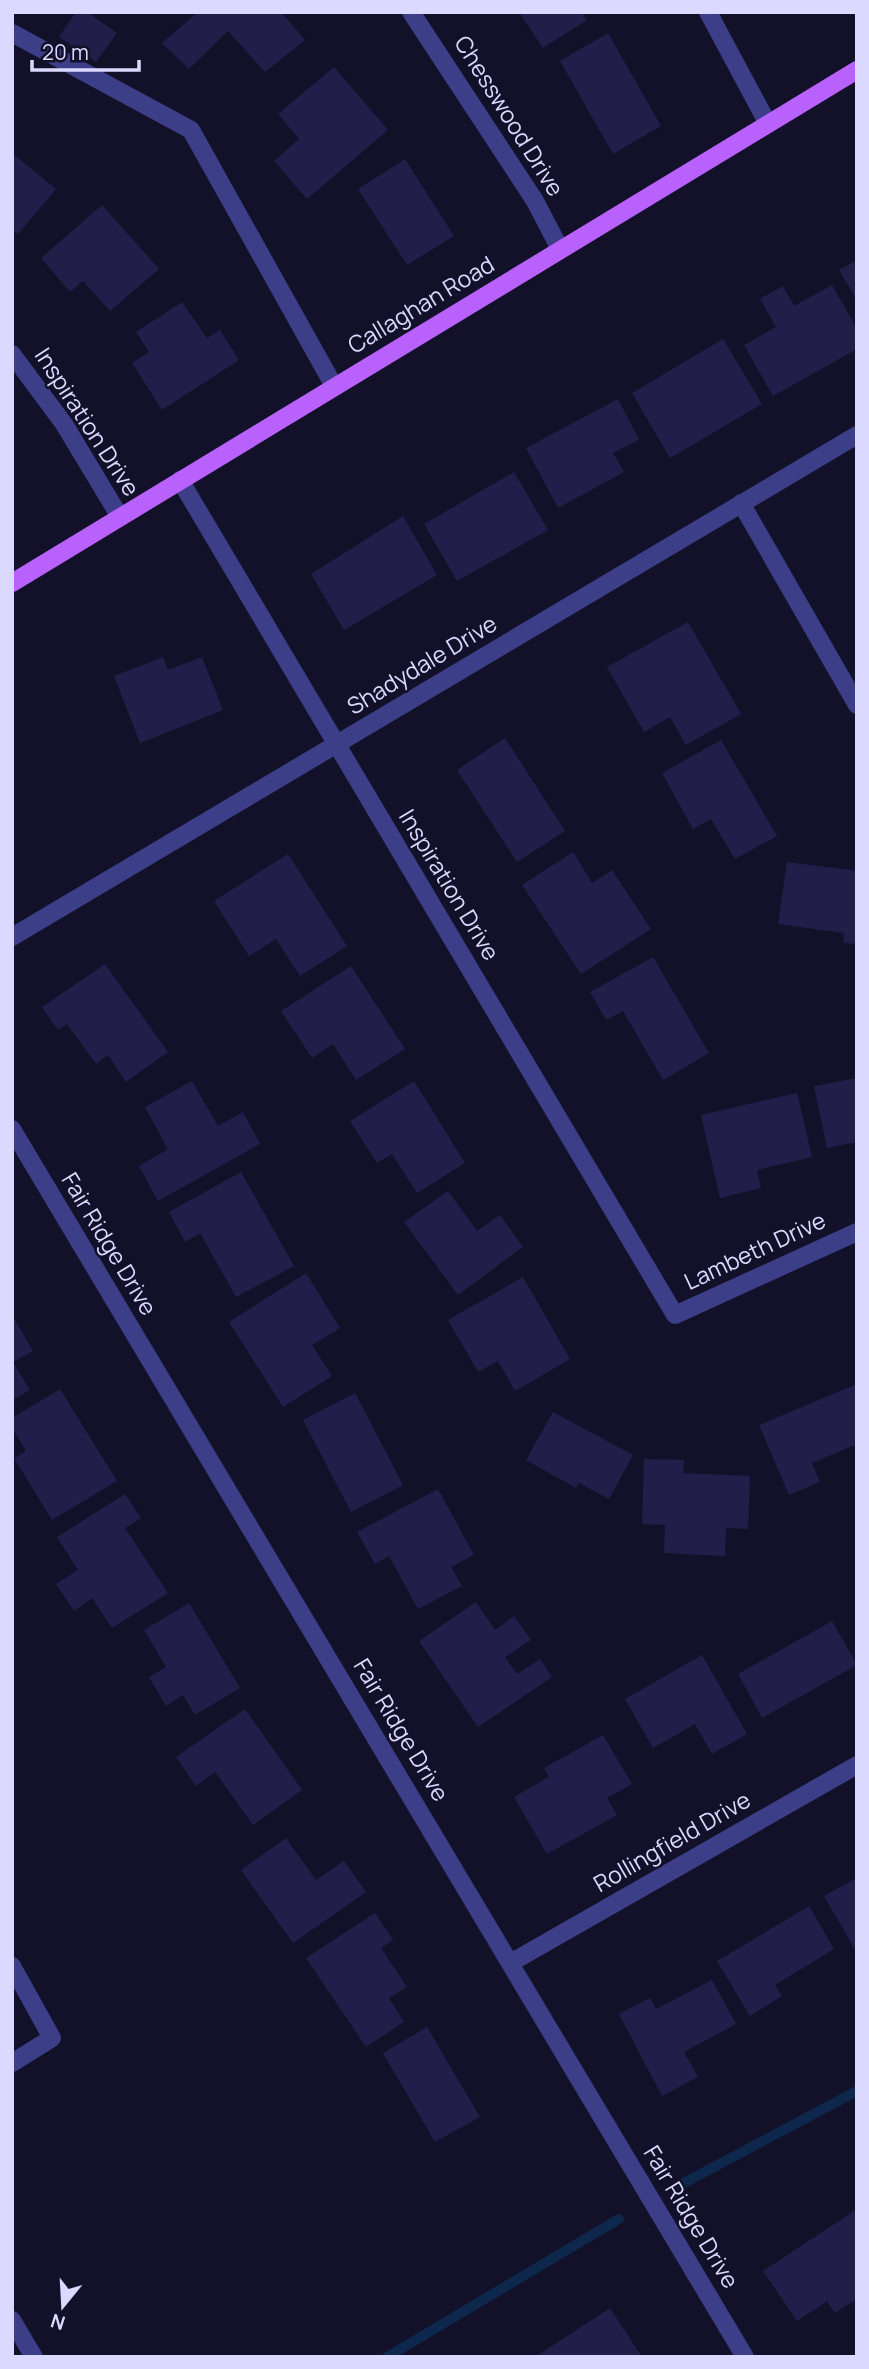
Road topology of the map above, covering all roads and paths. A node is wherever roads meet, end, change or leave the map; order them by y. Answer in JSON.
{"nodes":[{"id":1,"x":411,"y":12,"type":"edge"},
{"id":2,"x":708,"y":12,"type":"edge"},
{"id":3,"x":12,"y":33,"type":"edge"},
{"id":4,"x":857,"y":70,"type":"edge"},
{"id":5,"x":768,"y":124,"type":"junction"},
{"id":6,"x":560,"y":249,"type":"junction"},
{"id":7,"x":12,"y":354,"type":"edge"},
{"id":8,"x":334,"y":386,"type":"junction"},
{"id":9,"x":857,"y":435,"type":"edge"},
{"id":10,"x":180,"y":480,"type":"junction"},
{"id":11,"x":741,"y":503,"type":"junction"},
{"id":12,"x":120,"y":517,"type":"junction"},
{"id":13,"x":12,"y":583,"type":"edge"},
{"id":14,"x":857,"y":705,"type":"edge"},
{"id":15,"x":337,"y":745,"type":"junction"},
{"id":16,"x":12,"y":937,"type":"edge"},
{"id":17,"x":12,"y":1129,"type":"edge"},
{"id":18,"x":857,"y":1232,"type":"edge"},
{"id":19,"x":675,"y":1315,"type":"joint"},
{"id":20,"x":857,"y":1765,"type":"edge"},
{"id":21,"x":512,"y":1962,"type":"junction"},
{"id":22,"x":12,"y":1966,"type":"edge"},
{"id":23,"x":12,"y":2063,"type":"edge"},
{"id":24,"x":12,"y":2320,"type":"edge"},
{"id":25,"x":34,"y":2357,"type":"edge"},
{"id":26,"x":745,"y":2357,"type":"edge"}],
"edges":[{"from":1,"to":6,"type":"street","name":"Chesswood Drive"},
{"from":2,"to":5,"type":"street"},
{"from":3,"to":8,"type":"street"},
{"from":4,"to":5,"type":"main road","name":"Callaghan Road"},
{"from":5,"to":6,"type":"main road","name":"Callaghan Road"},
{"from":6,"to":8,"type":"main road","name":"Callaghan Road"},
{"from":7,"to":12,"type":"street","name":"Inspiration Drive"},
{"from":8,"to":10,"type":"main road","name":"Callaghan Road"},
{"from":9,"to":11,"type":"street","name":"Shadydale Drive"},
{"from":10,"to":12,"type":"main road","name":"Callaghan Road"},
{"from":10,"to":15,"type":"street","name":"Inspiration Drive"},
{"from":11,"to":14,"type":"street"},
{"from":11,"to":15,"type":"street","name":"Shadydale Drive"},
{"from":12,"to":13,"type":"main road","name":"Callaghan Road"},
{"from":15,"to":16,"type":"street","name":"Shadydale Drive"},
{"from":15,"to":19,"type":"street","name":"Inspiration Drive"},
{"from":17,"to":21,"type":"street","name":"Fair Ridge Drive"},
{"from":18,"to":19,"type":"street","name":"Lambeth Drive"},
{"from":20,"to":21,"type":"street","name":"Rollingfield Drive"},
{"from":21,"to":26,"type":"street","name":"Fair Ridge Drive"},
{"from":22,"to":23,"type":"street"},
{"from":24,"to":25,"type":"street"}]}
